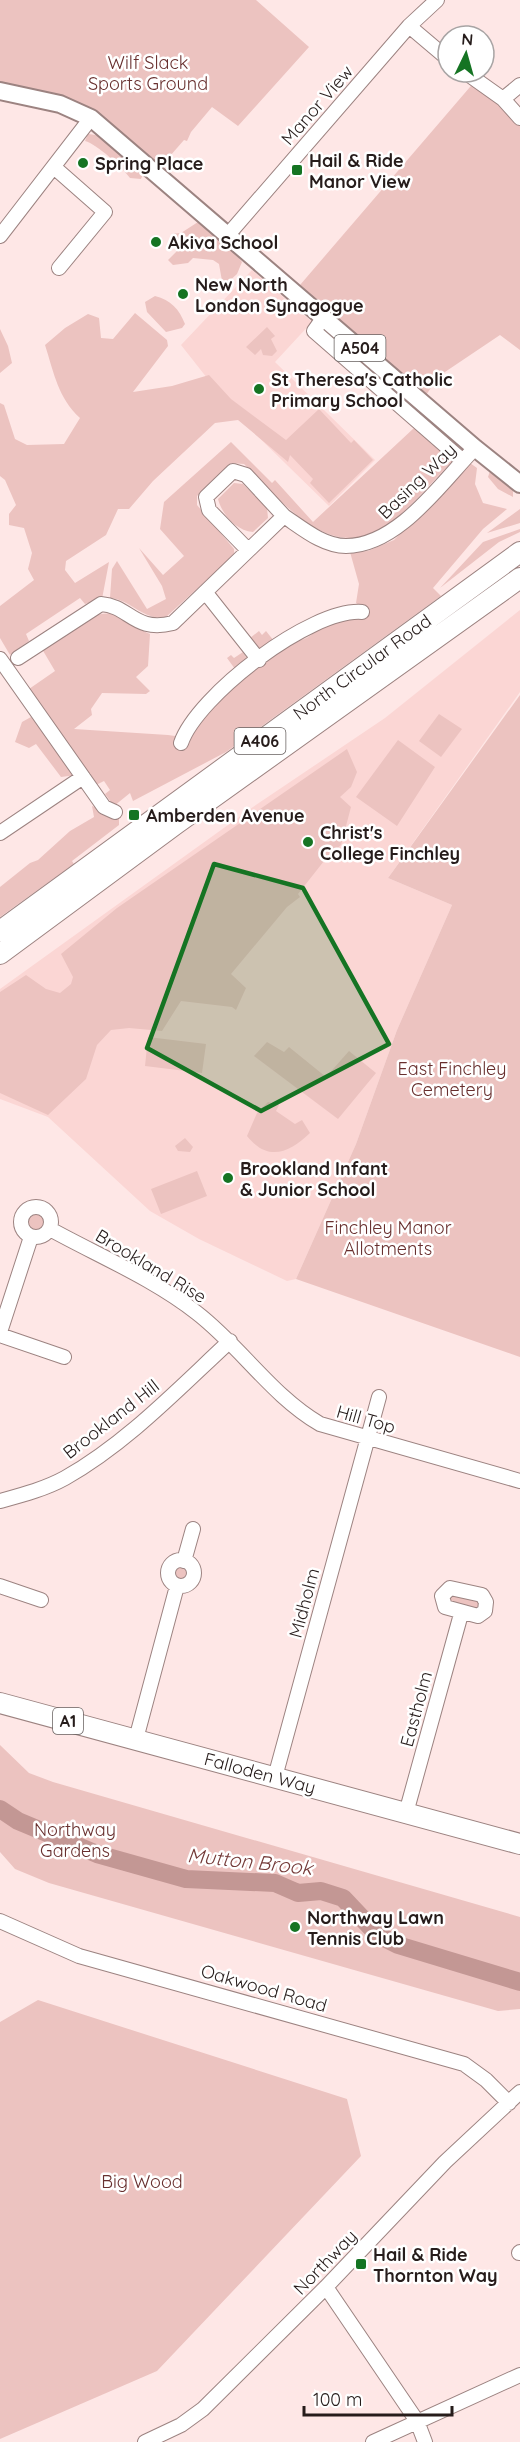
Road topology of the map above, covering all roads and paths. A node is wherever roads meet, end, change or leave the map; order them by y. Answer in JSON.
{"nodes":[{"id":1,"x":413,"y":0,"type":"edge"},
{"id":2,"x":437,"y":0,"type":"edge"},
{"id":3,"x":424,"y":10,"type":"junction"},
{"id":4,"x":409,"y":26,"type":"junction"},
{"id":5,"x":436,"y":48,"type":"edge"},
{"id":6,"x":482,"y":84,"type":"edge"},
{"id":7,"x":520,"y":85,"type":"edge"},
{"id":8,"x":0,"y":91,"type":"edge"},
{"id":9,"x":503,"y":99,"type":"junction"},
{"id":10,"x":91,"y":118,"type":"junction"},
{"id":11,"x":520,"y":118,"type":"edge"},
{"id":12,"x":55,"y":168,"type":"junction"},
{"id":13,"x":0,"y":236,"type":"edge"},
{"id":14,"x":227,"y":236,"type":"junction"},
{"id":15,"x":59,"y":268,"type":"dead end"},
{"id":16,"x":324,"y":317,"type":"junction"},
{"id":17,"x":475,"y":448,"type":"junction"},
{"id":18,"x":463,"y":461,"type":"junction"},
{"id":19,"x":520,"y":484,"type":"edge"},
{"id":20,"x":284,"y":516,"type":"junction"},
{"id":21,"x":248,"y":550,"type":"junction"},
{"id":22,"x":520,"y":552,"type":"edge"},
{"id":23,"x":520,"y":578,"type":"edge"},
{"id":24,"x":206,"y":593,"type":"junction"},
{"id":25,"x":362,"y":612,"type":"dead end"},
{"id":26,"x":18,"y":658,"type":"dead end"},
{"id":27,"x":0,"y":659,"type":"edge"},
{"id":28,"x":259,"y":660,"type":"junction"},
{"id":29,"x":182,"y":743,"type":"dead end"},
{"id":30,"x":83,"y":777,"type":"junction"},
{"id":31,"x":115,"y":812,"type":"dead end"},
{"id":32,"x":0,"y":832,"type":"edge"},
{"id":33,"x":0,"y":931,"type":"edge"},
{"id":34,"x":0,"y":954,"type":"edge"},
{"id":35,"x":50,"y":1229,"type":"junction"},
{"id":36,"x":31,"y":1237,"type":"junction"},
{"id":37,"x":0,"y":1333,"type":"edge"},
{"id":38,"x":230,"y":1341,"type":"junction"},
{"id":39,"x":64,"y":1357,"type":"dead end"},
{"id":40,"x":379,"y":1397,"type":"dead end"},
{"id":41,"x":368,"y":1438,"type":"junction"},
{"id":42,"x":520,"y":1481,"type":"edge"},
{"id":43,"x":0,"y":1501,"type":"edge"},
{"id":44,"x":194,"y":1529,"type":"dead end"},
{"id":45,"x":0,"y":1586,"type":"edge"},
{"id":46,"x":41,"y":1600,"type":"dead end"},
{"id":47,"x":461,"y":1614,"type":"dead end"},
{"id":48,"x":0,"y":1703,"type":"edge"},
{"id":49,"x":136,"y":1739,"type":"junction"},
{"id":50,"x":275,"y":1777,"type":"junction"},
{"id":51,"x":406,"y":1814,"type":"junction"},
{"id":52,"x":520,"y":1844,"type":"edge"},
{"id":53,"x":1,"y":1923,"type":"edge"},
{"id":54,"x":520,"y":2092,"type":"edge"},
{"id":55,"x":509,"y":2103,"type":"junction"},
{"id":56,"x":326,"y":2287,"type":"junction"},
{"id":57,"x":520,"y":2375,"type":"edge"},
{"id":58,"x":417,"y":2421,"type":"junction"},
{"id":59,"x":145,"y":2442,"type":"edge"},
{"id":60,"x":373,"y":2442,"type":"edge"},
{"id":61,"x":425,"y":2442,"type":"edge"}],
"edges":[{"from":1,"to":3,"type":"street"},
{"from":2,"to":3,"type":"street","name":"Manor View"},
{"from":3,"to":4,"type":"street","name":"Manor View"},
{"from":4,"to":5,"type":"street"},
{"from":4,"to":14,"type":"street","name":"Manor View"},
{"from":6,"to":9,"type":"street"},
{"from":7,"to":9,"type":"street"},
{"from":8,"to":10,"type":"main road","number":"A504"},
{"from":9,"to":11,"type":"street"},
{"from":10,"to":12,"type":"street"},
{"from":10,"to":14,"type":"main road","number":"A504"},
{"from":12,"to":13,"type":"street"},
{"from":12,"to":15,"type":"street"},
{"from":14,"to":16,"type":"main road","number":"A504"},
{"from":16,"to":17,"type":"main road","number":"A504"},
{"from":16,"to":18,"type":"street"},
{"from":17,"to":18,"type":"street","name":"Basing Way"},
{"from":17,"to":19,"type":"main road","number":"A504"},
{"from":18,"to":20,"type":"street","name":"Basing Way"},
{"from":20,"to":21,"type":"street"},
{"from":20,"to":21,"type":"street","name":"Basing Way"},
{"from":21,"to":24,"type":"street"},
{"from":22,"to":33,"type":"highway","name":"North Circular Road","number":"A406"},
{"from":23,"to":34,"type":"highway","name":"North Circular Road","number":"A406"},
{"from":24,"to":26,"type":"street"},
{"from":24,"to":28,"type":"street"},
{"from":25,"to":28,"type":"street"},
{"from":27,"to":30,"type":"street"},
{"from":28,"to":29,"type":"street"},
{"from":30,"to":31,"type":"street"},
{"from":30,"to":32,"type":"street"},
{"from":35,"to":36,"type":"street"},
{"from":35,"to":36,"type":"street"},
{"from":35,"to":38,"type":"street","name":"Brookland Rise"},
{"from":36,"to":37,"type":"street"},
{"from":37,"to":39,"type":"street"},
{"from":38,"to":41,"type":"street","name":"Hill Top"},
{"from":38,"to":43,"type":"street","name":"Brookland Hill"},
{"from":40,"to":41,"type":"street","name":"Midholm"},
{"from":41,"to":42,"type":"street","name":"Hill Top"},
{"from":41,"to":50,"type":"street","name":"Midholm"},
{"from":44,"to":49,"type":"street"},
{"from":45,"to":46,"type":"street"},
{"from":47,"to":51,"type":"street","name":"Eastholm"},
{"from":48,"to":49,"type":"highway","name":"Falloden Way","number":"A1"},
{"from":49,"to":50,"type":"highway","name":"Falloden Way","number":"A1"},
{"from":50,"to":51,"type":"highway","name":"Falloden Way","number":"A1"},
{"from":51,"to":52,"type":"highway","name":"Falloden Way","number":"A1"},
{"from":53,"to":55,"type":"street","name":"Oakwood Road"},
{"from":54,"to":55,"type":"street","name":"Northway"},
{"from":55,"to":56,"type":"street","name":"Northway"},
{"from":56,"to":58,"type":"street"},
{"from":56,"to":59,"type":"street","name":"Northway"},
{"from":57,"to":58,"type":"street"},
{"from":58,"to":60,"type":"street"},
{"from":58,"to":61,"type":"street"}]}
